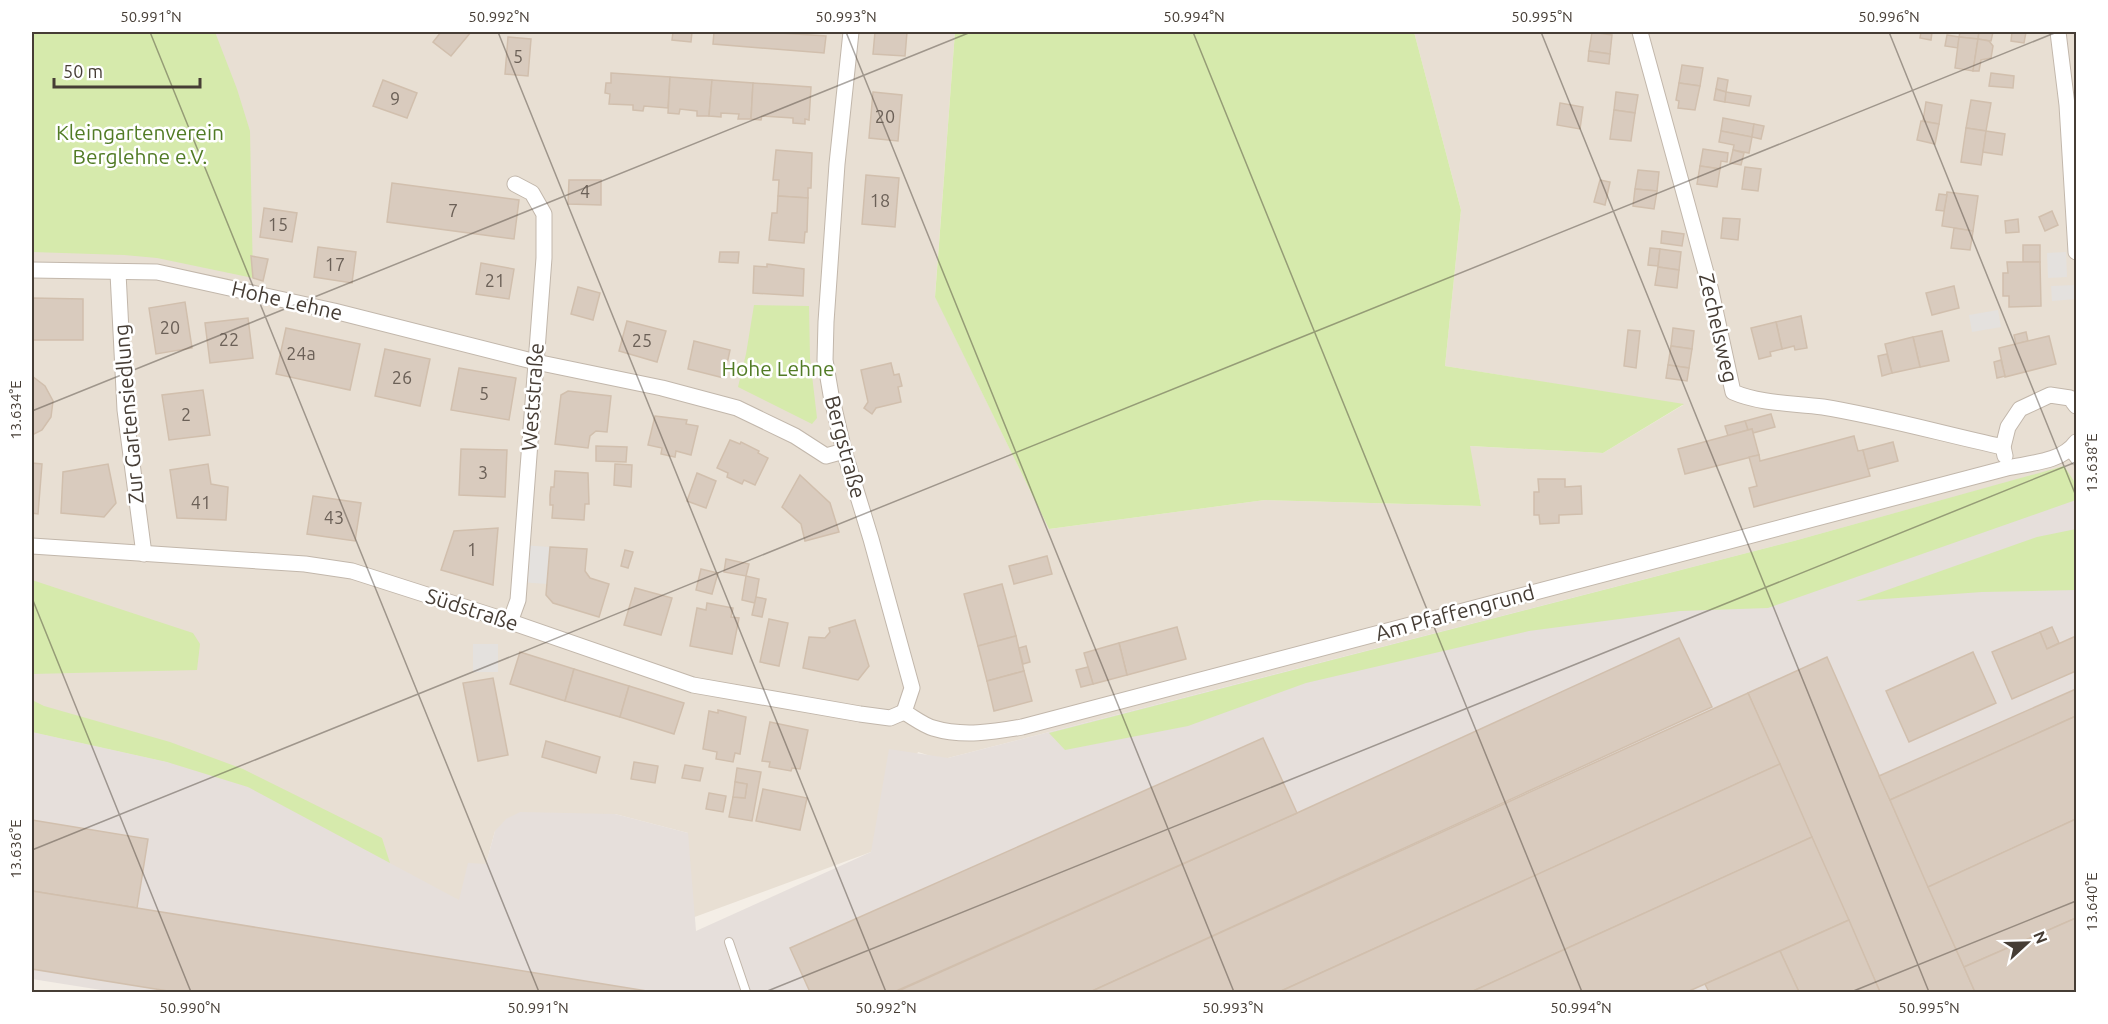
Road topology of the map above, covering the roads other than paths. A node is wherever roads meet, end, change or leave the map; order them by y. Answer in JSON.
{"nodes":[{"id":1,"x":851,"y":32,"type":"edge"},
{"id":2,"x":1640,"y":32,"type":"edge"},
{"id":3,"x":2058,"y":32,"type":"edge"},
{"id":4,"x":515,"y":184,"type":"dead end"},
{"id":5,"x":2076,"y":252,"type":"edge"},
{"id":6,"x":32,"y":270,"type":"edge"},
{"id":7,"x":118,"y":273,"type":"junction"},
{"id":8,"x":536,"y":362,"type":"junction"},
{"id":9,"x":2076,"y":406,"type":"edge"},
{"id":10,"x":2004,"y":447,"type":"junction"},
{"id":11,"x":844,"y":451,"type":"junction"},
{"id":12,"x":2074,"y":452,"type":"edge"},
{"id":13,"x":2007,"y":468,"type":"junction"},
{"id":14,"x":32,"y":546,"type":"edge"},
{"id":15,"x":144,"y":554,"type":"junction"},
{"id":16,"x":510,"y":622,"type":"junction"},
{"id":17,"x":904,"y":712,"type":"junction"},
{"id":18,"x":729,"y":942,"type":"dead end"},
{"id":19,"x":746,"y":993,"type":"edge"}],
"edges":[{"from":1,"to":11,"type":"street","name":"Bergstraße"},
{"from":2,"to":10,"type":"street","name":"Zechelsweg"},
{"from":3,"to":5,"type":"street"},
{"from":4,"to":8,"type":"street","name":"Weststraße"},
{"from":6,"to":7,"type":"street","name":"Hohe Lehne"},
{"from":7,"to":8,"type":"street","name":"Hohe Lehne"},
{"from":7,"to":15,"type":"street","name":"Zur Gartensiedlung"},
{"from":8,"to":11,"type":"street","name":"Hohe Lehne"},
{"from":8,"to":16,"type":"street","name":"Weststraße"},
{"from":9,"to":10,"type":"street"},
{"from":10,"to":13,"type":"street"},
{"from":11,"to":17,"type":"street","name":"Bergstraße"},
{"from":12,"to":13,"type":"street","name":"Am Pfaffengrund"},
{"from":13,"to":17,"type":"street","name":"Am Pfaffengrund"},
{"from":14,"to":15,"type":"street","name":"Südstraße"},
{"from":15,"to":16,"type":"street","name":"Südstraße"},
{"from":16,"to":17,"type":"street","name":"Südstraße"},
{"from":18,"to":19,"type":"lane"}]}
